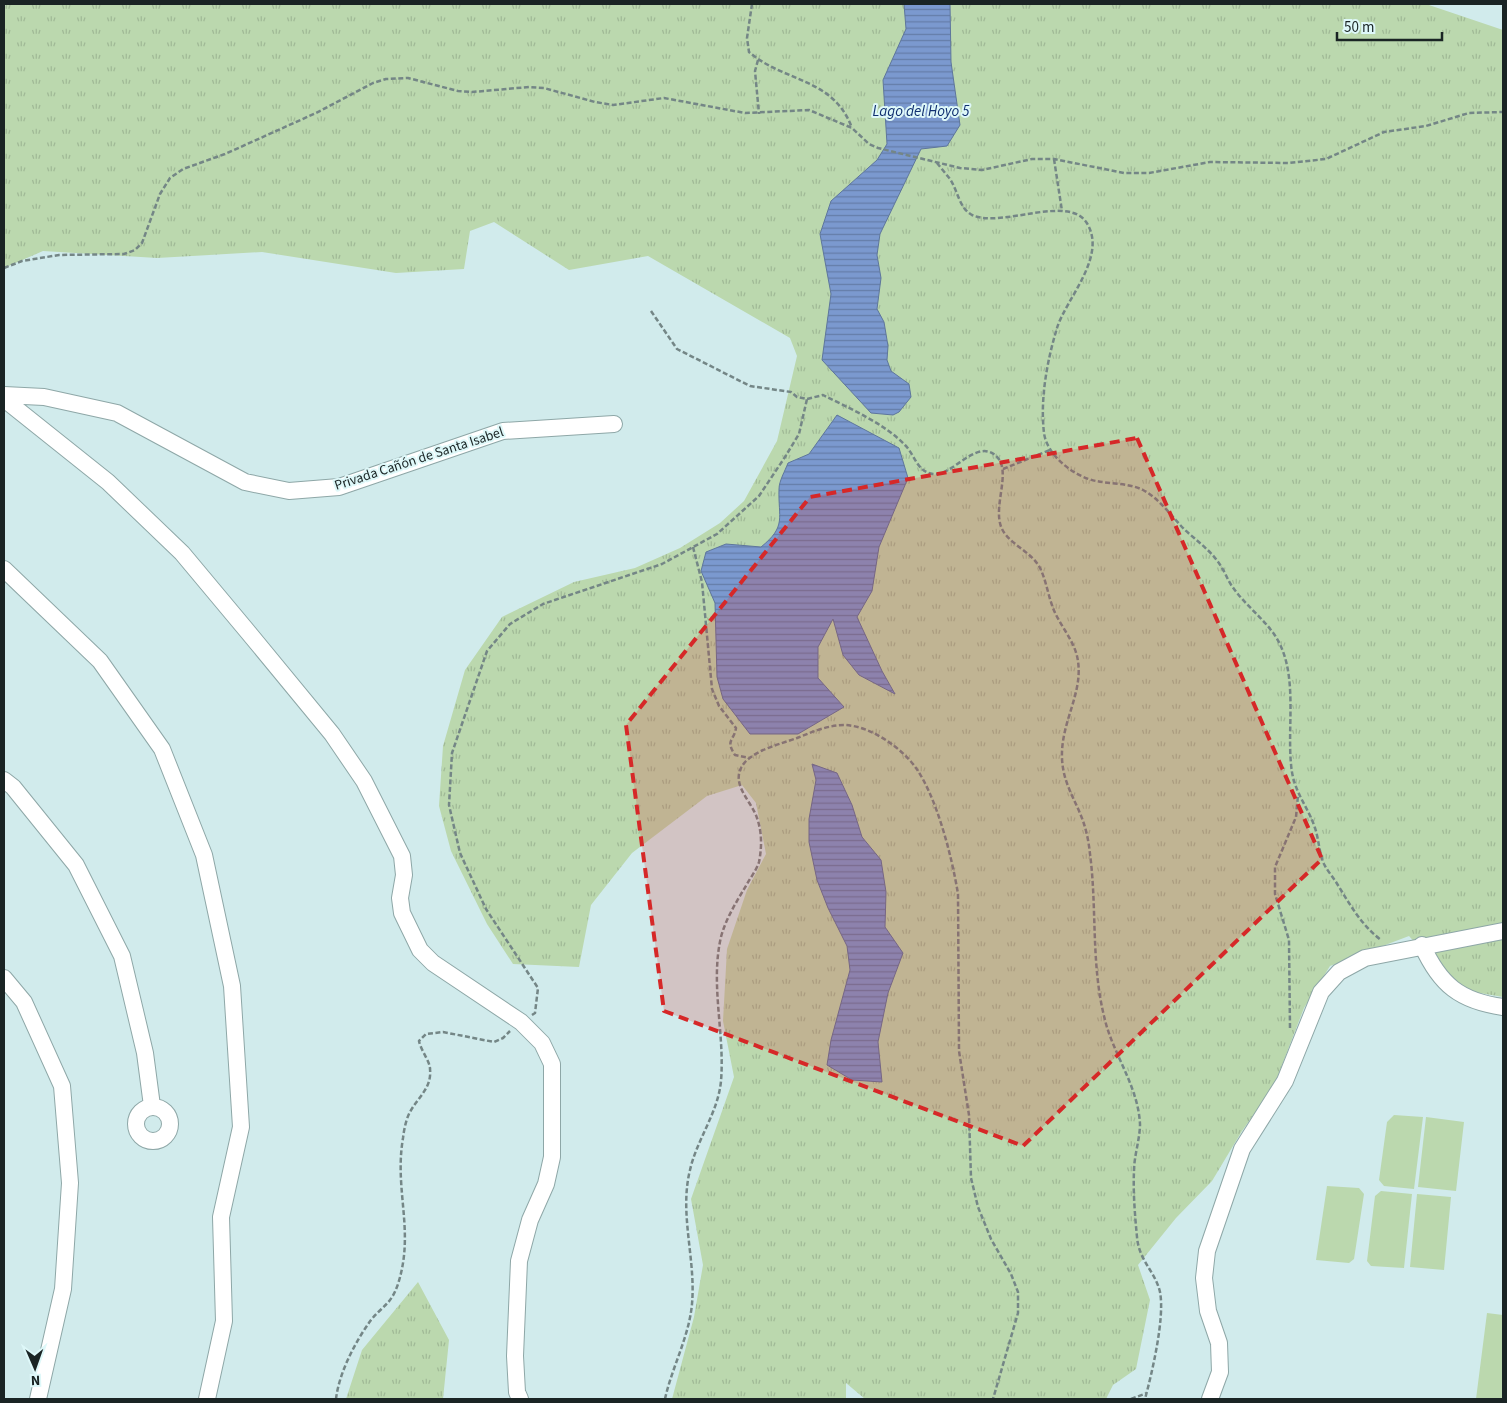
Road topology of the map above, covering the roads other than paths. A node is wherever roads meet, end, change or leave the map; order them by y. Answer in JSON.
{"nodes":[{"id":1,"x":4,"y":395,"type":"edge"},
{"id":2,"x":4,"y":400,"type":"edge"},
{"id":3,"x":614,"y":424,"type":"dead end"},
{"id":4,"x":4,"y":569,"type":"edge"},
{"id":5,"x":4,"y":780,"type":"edge"},
{"id":6,"x":1503,"y":930,"type":"edge"},
{"id":7,"x":1422,"y":945,"type":"junction"},
{"id":8,"x":4,"y":978,"type":"edge"},
{"id":9,"x":1503,"y":1007,"type":"edge"},
{"id":10,"x":152,"y":1106,"type":"dead end"},
{"id":11,"x":38,"y":1399,"type":"edge"},
{"id":12,"x":207,"y":1399,"type":"edge"},
{"id":13,"x":520,"y":1399,"type":"edge"},
{"id":14,"x":1210,"y":1399,"type":"edge"}],
"edges":[{"from":1,"to":3,"type":"street","name":"Privada Cañón de Santa Isabel"},
{"from":2,"to":13,"type":"street"},
{"from":4,"to":12,"type":"street"},
{"from":5,"to":10,"type":"street"},
{"from":6,"to":7,"type":"street"},
{"from":7,"to":9,"type":"street"},
{"from":7,"to":14,"type":"street"},
{"from":8,"to":11,"type":"street"}]}
